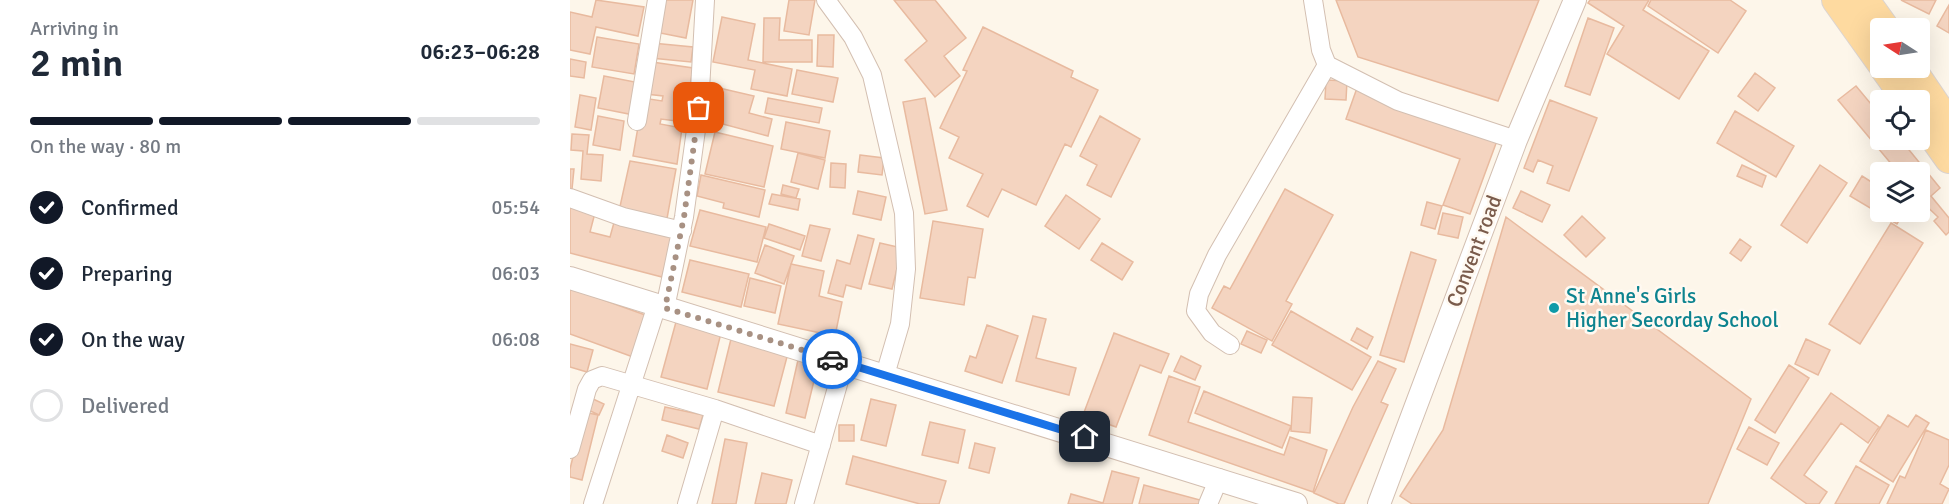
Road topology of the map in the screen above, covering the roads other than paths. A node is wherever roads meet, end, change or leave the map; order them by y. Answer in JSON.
{"nodes":[{"id":1,"x":657,"y":0,"type":"edge"},
{"id":2,"x":705,"y":0,"type":"edge"},
{"id":3,"x":826,"y":0,"type":"edge"},
{"id":4,"x":1313,"y":0,"type":"edge"},
{"id":5,"x":1575,"y":0,"type":"edge"},
{"id":6,"x":1836,"y":0,"type":"edge"},
{"id":7,"x":1865,"y":0,"type":"edge"},
{"id":8,"x":1877,"y":18,"type":"edge"},
{"id":9,"x":1870,"y":48,"type":"edge"},
{"id":10,"x":1327,"y":65,"type":"junction"},
{"id":11,"x":1918,"y":78,"type":"edge"},
{"id":12,"x":637,"y":121,"type":"dead end"},
{"id":13,"x":1949,"y":124,"type":"edge"},
{"id":14,"x":1930,"y":132,"type":"edge"},
{"id":15,"x":1516,"y":140,"type":"junction"},
{"id":16,"x":1949,"y":159,"type":"edge"},
{"id":17,"x":570,"y":198,"type":"edge"},
{"id":18,"x":682,"y":231,"type":"junction"},
{"id":19,"x":570,"y":278,"type":"edge"},
{"id":20,"x":661,"y":307,"type":"junction"},
{"id":21,"x":1230,"y":345,"type":"dead end"},
{"id":22,"x":844,"y":363,"type":"junction"},
{"id":23,"x":885,"y":375,"type":"junction"},
{"id":24,"x":631,"y":385,"type":"junction"},
{"id":25,"x":715,"y":409,"type":"junction"},
{"id":26,"x":821,"y":446,"type":"junction"},
{"id":27,"x":570,"y":449,"type":"edge"},
{"id":28,"x":1219,"y":478,"type":"junction"},
{"id":29,"x":1271,"y":500,"type":"edge"},
{"id":30,"x":593,"y":504,"type":"edge"},
{"id":31,"x":687,"y":504,"type":"edge"},
{"id":32,"x":804,"y":504,"type":"edge"},
{"id":33,"x":1208,"y":504,"type":"edge"},
{"id":34,"x":1296,"y":504,"type":"edge"},
{"id":35,"x":1379,"y":504,"type":"edge"}],
"edges":[{"from":1,"to":12,"type":"street"},
{"from":2,"to":18,"type":"street"},
{"from":3,"to":23,"type":"street"},
{"from":4,"to":10,"type":"street"},
{"from":5,"to":15,"type":"street","name":"Convent road"},
{"from":6,"to":9,"type":"main road"},
{"from":7,"to":8,"type":"main road"},
{"from":10,"to":15,"type":"street"},
{"from":10,"to":21,"type":"street"},
{"from":11,"to":13,"type":"main road"},
{"from":14,"to":16,"type":"main road"},
{"from":15,"to":35,"type":"street","name":"Convent road"},
{"from":17,"to":18,"type":"street"},
{"from":18,"to":20,"type":"street"},
{"from":19,"to":20,"type":"street"},
{"from":20,"to":22,"type":"street"},
{"from":20,"to":24,"type":"street"},
{"from":22,"to":23,"type":"street"},
{"from":22,"to":26,"type":"street"},
{"from":23,"to":28,"type":"street"},
{"from":24,"to":25,"type":"street"},
{"from":24,"to":27,"type":"street"},
{"from":24,"to":30,"type":"street"},
{"from":25,"to":26,"type":"street"},
{"from":25,"to":31,"type":"street"},
{"from":26,"to":32,"type":"street"},
{"from":28,"to":29,"type":"street"},
{"from":28,"to":33,"type":"street"},
{"from":29,"to":34,"type":"street"}]}
